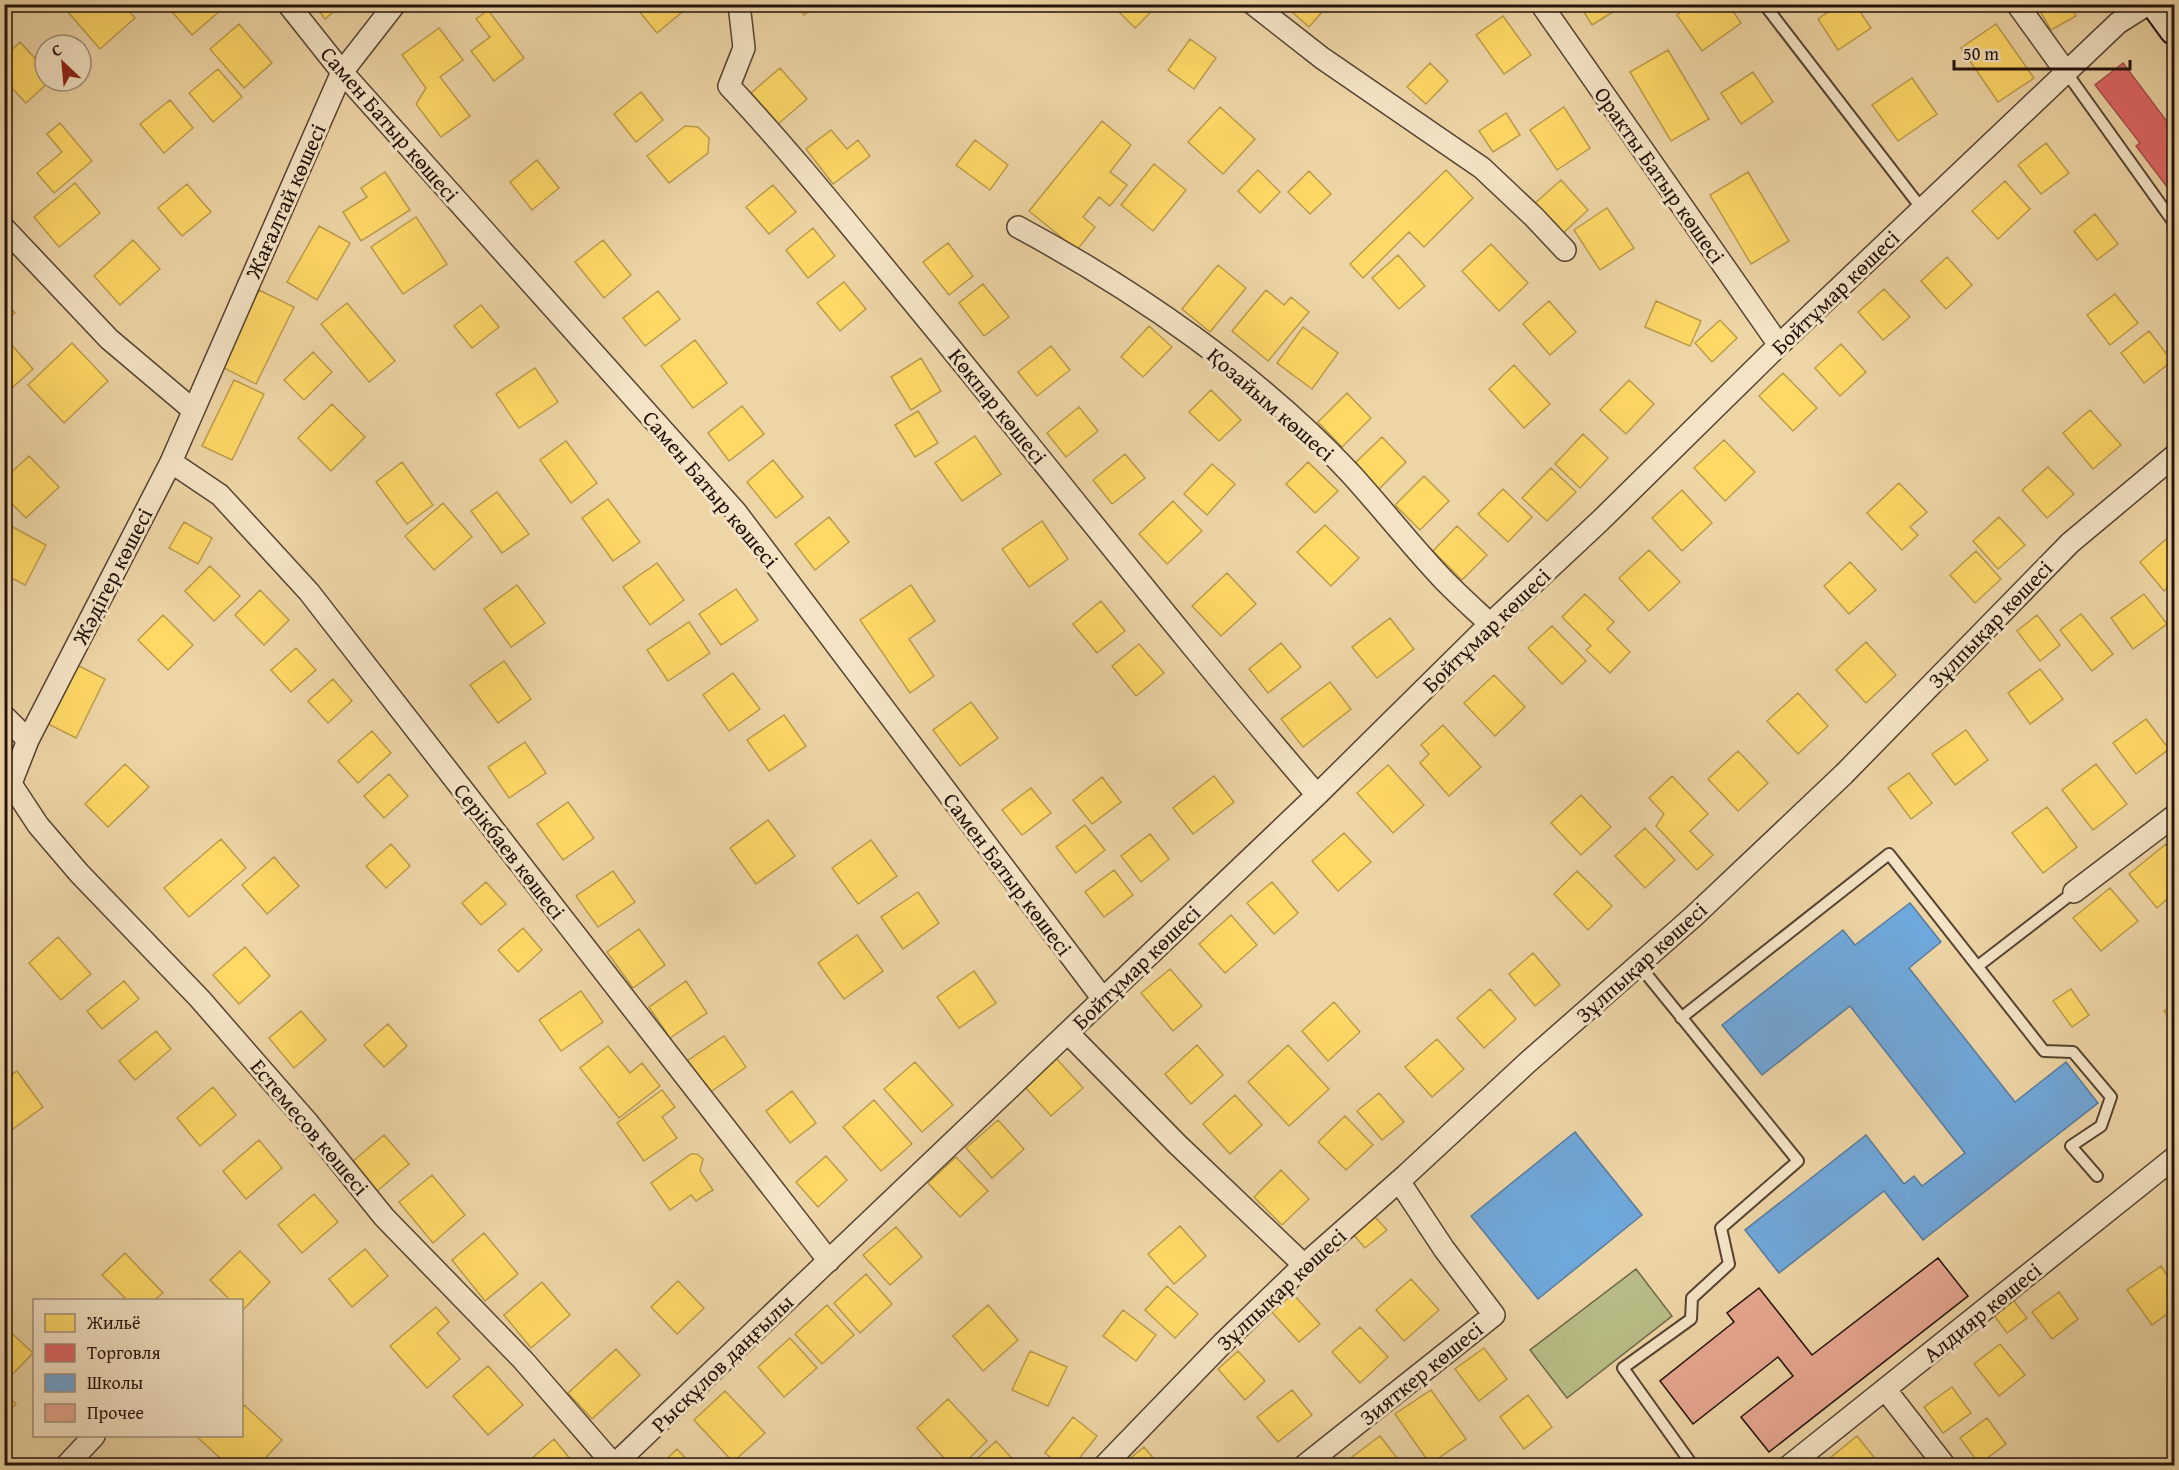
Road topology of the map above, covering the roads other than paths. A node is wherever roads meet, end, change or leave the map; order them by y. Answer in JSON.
{"nodes":[{"id":1,"x":288,"y":4,"type":"edge"},
{"id":2,"x":395,"y":4,"type":"edge"},
{"id":3,"x":739,"y":4,"type":"edge"},
{"id":4,"x":1253,"y":4,"type":"edge"},
{"id":5,"x":1541,"y":4,"type":"edge"},
{"id":6,"x":1764,"y":4,"type":"edge"},
{"id":7,"x":2017,"y":4,"type":"edge"},
{"id":8,"x":2148,"y":4,"type":"edge"},
{"id":9,"x":2155,"y":4,"type":"edge"},
{"id":10,"x":2175,"y":30,"type":"edge"},
{"id":11,"x":342,"y":72,"type":"junction"},
{"id":12,"x":2066,"y":72,"type":"junction"},
{"id":13,"x":1922,"y":208,"type":"junction"},
{"id":14,"x":2175,"y":223,"type":"edge"},
{"id":15,"x":1018,"y":227,"type":"dead end"},
{"id":16,"x":4,"y":228,"type":"edge"},
{"id":17,"x":1565,"y":250,"type":"dead end"},
{"id":18,"x":1779,"y":345,"type":"junction"},
{"id":19,"x":193,"y":410,"type":"junction"},
{"id":20,"x":2175,"y":456,"type":"edge"},
{"id":21,"x":171,"y":462,"type":"junction"},
{"id":22,"x":1490,"y":624,"type":"junction"},
{"id":23,"x":4,"y":716,"type":"edge"},
{"id":24,"x":28,"y":740,"type":"junction"},
{"id":25,"x":8,"y":791,"type":"edge"},
{"id":26,"x":1317,"y":795,"type":"junction"},
{"id":27,"x":2175,"y":816,"type":"edge"},
{"id":28,"x":2074,"y":892,"type":"joint"},
{"id":29,"x":1639,"y":965,"type":"junction"},
{"id":30,"x":1978,"y":966,"type":"junction"},
{"id":31,"x":1103,"y":999,"type":"junction"},
{"id":32,"x":1681,"y":1018,"type":"junction"},
{"id":33,"x":1068,"y":1033,"type":"junction"},
{"id":34,"x":2175,"y":1158,"type":"edge"},
{"id":35,"x":2097,"y":1176,"type":"dead end"},
{"id":36,"x":1399,"y":1181,"type":"junction"},
{"id":37,"x":829,"y":1261,"type":"junction"},
{"id":38,"x":1305,"y":1265,"type":"junction"},
{"id":39,"x":1885,"y":1389,"type":"junction"},
{"id":40,"x":93,"y":1437,"type":"edge"},
{"id":41,"x":614,"y":1465,"type":"edge"},
{"id":42,"x":66,"y":1466,"type":"edge"},
{"id":43,"x":1104,"y":1466,"type":"edge"},
{"id":44,"x":1304,"y":1466,"type":"edge"},
{"id":45,"x":1693,"y":1466,"type":"edge"},
{"id":46,"x":1789,"y":1466,"type":"edge"},
{"id":47,"x":1944,"y":1466,"type":"edge"}],
"edges":[{"from":1,"to":11,"type":"street","name":"Самен Батыр көшесі"},
{"from":2,"to":11,"type":"street","name":"Жағалтай көшесі"},
{"from":3,"to":26,"type":"street","name":"Көкпар көшесі"},
{"from":4,"to":17,"type":"street"},
{"from":5,"to":18,"type":"street","name":"Оракты Батыр көшесі"},
{"from":6,"to":13,"type":"lane"},
{"from":7,"to":12,"type":"street"},
{"from":8,"to":12,"type":"street","name":"Бойтұмар көшесі"},
{"from":9,"to":10,"type":"main road"},
{"from":11,"to":19,"type":"street","name":"Жағалтай көшесі"},
{"from":11,"to":31,"type":"street","name":"Самен Батыр көшесі"},
{"from":12,"to":13,"type":"street","name":"Бойтұмар көшесі"},
{"from":12,"to":14,"type":"lane"},
{"from":13,"to":18,"type":"street","name":"Бойтұмар көшесі"},
{"from":15,"to":22,"type":"street","name":"Қозайым көшесі"},
{"from":16,"to":19,"type":"street"},
{"from":18,"to":22,"type":"street","name":"Бойтұмар көшесі"},
{"from":19,"to":21,"type":"street","name":"Жәдігер көшесі"},
{"from":20,"to":29,"type":"street","name":"Зұлпықар көшесі"},
{"from":21,"to":24,"type":"street","name":"Жәдігер көшесі"},
{"from":21,"to":37,"type":"street","name":"Серікбаев көшесі"},
{"from":22,"to":26,"type":"street","name":"Бойтұмар көшесі"},
{"from":23,"to":24,"type":"street"},
{"from":24,"to":25,"type":"street"},
{"from":25,"to":41,"type":"street","name":"Естемесов көшесі"},
{"from":26,"to":31,"type":"street","name":"Бойтұмар көшесі"},
{"from":27,"to":28,"type":"street"},
{"from":28,"to":30,"type":"lane"},
{"from":29,"to":32,"type":"lane"},
{"from":29,"to":36,"type":"street","name":"Зұлпықар көшесі"},
{"from":30,"to":32,"type":"lane"},
{"from":30,"to":35,"type":"lane"},
{"from":31,"to":33,"type":"street","name":"Бойтұмар көшесі"},
{"from":32,"to":45,"type":"lane"},
{"from":33,"to":37,"type":"street","name":"Бойтұмар көшесі"},
{"from":33,"to":38,"type":"street"},
{"from":34,"to":39,"type":"street","name":"Алдияр көшесі"},
{"from":36,"to":38,"type":"street","name":"Зұлпықар көшесі"},
{"from":36,"to":44,"type":"street","name":"Зияткер көшесі"},
{"from":37,"to":41,"type":"street","name":"Рысқұлов даңғылы"},
{"from":38,"to":43,"type":"street","name":"Зұлпықар көшесі"},
{"from":39,"to":46,"type":"street","name":"Алдияр көшесі"},
{"from":39,"to":47,"type":"street"},
{"from":40,"to":42,"type":"street"}]}
